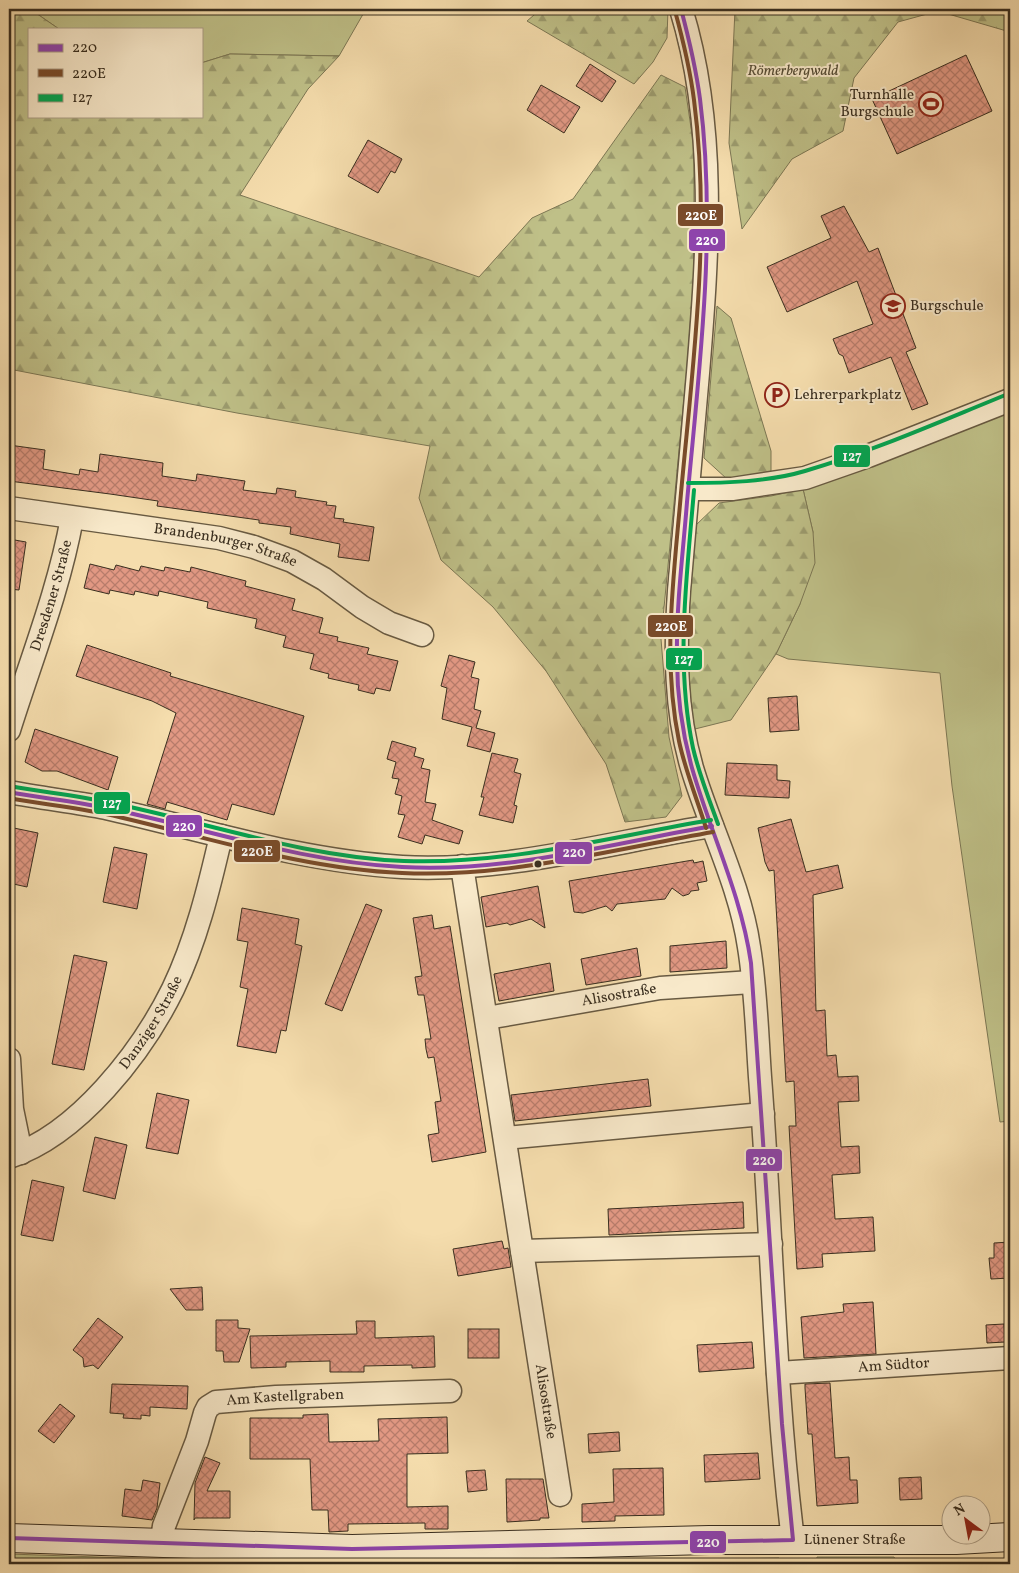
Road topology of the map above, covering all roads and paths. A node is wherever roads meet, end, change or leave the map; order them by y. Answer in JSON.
{"nodes":[{"id":1,"x":681,"y":9,"type":"edge"},
{"id":2,"x":1010,"y":400,"type":"edge"},
{"id":3,"x":688,"y":489,"type":"junction"},
{"id":4,"x":9,"y":508,"type":"edge"},
{"id":5,"x":72,"y":518,"type":"junction"},
{"id":6,"x":422,"y":635,"type":"dead end"},
{"id":7,"x":9,"y":730,"type":"edge"},
{"id":8,"x":9,"y":792,"type":"edge"},
{"id":9,"x":712,"y":826,"type":"junction"},
{"id":10,"x":221,"y":836,"type":"junction"},
{"id":11,"x":462,"y":866,"type":"junction"},
{"id":12,"x":752,"y":982,"type":"junction"},
{"id":13,"x":487,"y":1018,"type":"junction"},
{"id":14,"x":9,"y":1059,"type":"edge"},
{"id":15,"x":763,"y":1114,"type":"junction"},
{"id":16,"x":505,"y":1138,"type":"junction"},
{"id":17,"x":15,"y":1155,"type":"edge"},
{"id":18,"x":771,"y":1244,"type":"junction"},
{"id":19,"x":522,"y":1251,"type":"junction"},
{"id":20,"x":1010,"y":1358,"type":"edge"},
{"id":21,"x":778,"y":1374,"type":"junction"},
{"id":22,"x":450,"y":1391,"type":"dead end"},
{"id":23,"x":560,"y":1495,"type":"dead end"},
{"id":24,"x":1010,"y":1537,"type":"edge"},
{"id":25,"x":9,"y":1538,"type":"edge"},
{"id":26,"x":793,"y":1540,"type":"junction"},
{"id":27,"x":161,"y":1545,"type":"junction"}],
"edges":[{"from":1,"to":3,"type":"street"},
{"from":2,"to":3,"type":"street"},
{"from":3,"to":9,"type":"street"},
{"from":4,"to":5,"type":"street","name":"Brandenburger Straße"},
{"from":5,"to":6,"type":"street","name":"Brandenburger Straße"},
{"from":5,"to":7,"type":"street","name":"Dresdener Straße"},
{"from":8,"to":10,"type":"street"},
{"from":9,"to":11,"type":"street"},
{"from":9,"to":12,"type":"street"},
{"from":10,"to":11,"type":"street"},
{"from":10,"to":17,"type":"street","name":"Danziger Straße"},
{"from":11,"to":13,"type":"street","name":"Alisostraße"},
{"from":12,"to":13,"type":"street","name":"Alisostraße"},
{"from":12,"to":15,"type":"street"},
{"from":13,"to":16,"type":"street","name":"Alisostraße"},
{"from":14,"to":17,"type":"street"},
{"from":15,"to":16,"type":"street"},
{"from":15,"to":18,"type":"street"},
{"from":16,"to":19,"type":"street","name":"Alisostraße"},
{"from":18,"to":19,"type":"street"},
{"from":18,"to":21,"type":"street"},
{"from":19,"to":23,"type":"street","name":"Alisostraße"},
{"from":20,"to":21,"type":"street","name":"Am Südtor"},
{"from":21,"to":26,"type":"street"},
{"from":22,"to":27,"type":"street","name":"Am Kastellgraben"},
{"from":24,"to":26,"type":"main road","name":"Lünener Straße"},
{"from":25,"to":27,"type":"main road","name":"Lünener Straße"},
{"from":26,"to":27,"type":"main road","name":"Lünener Straße"}]}
